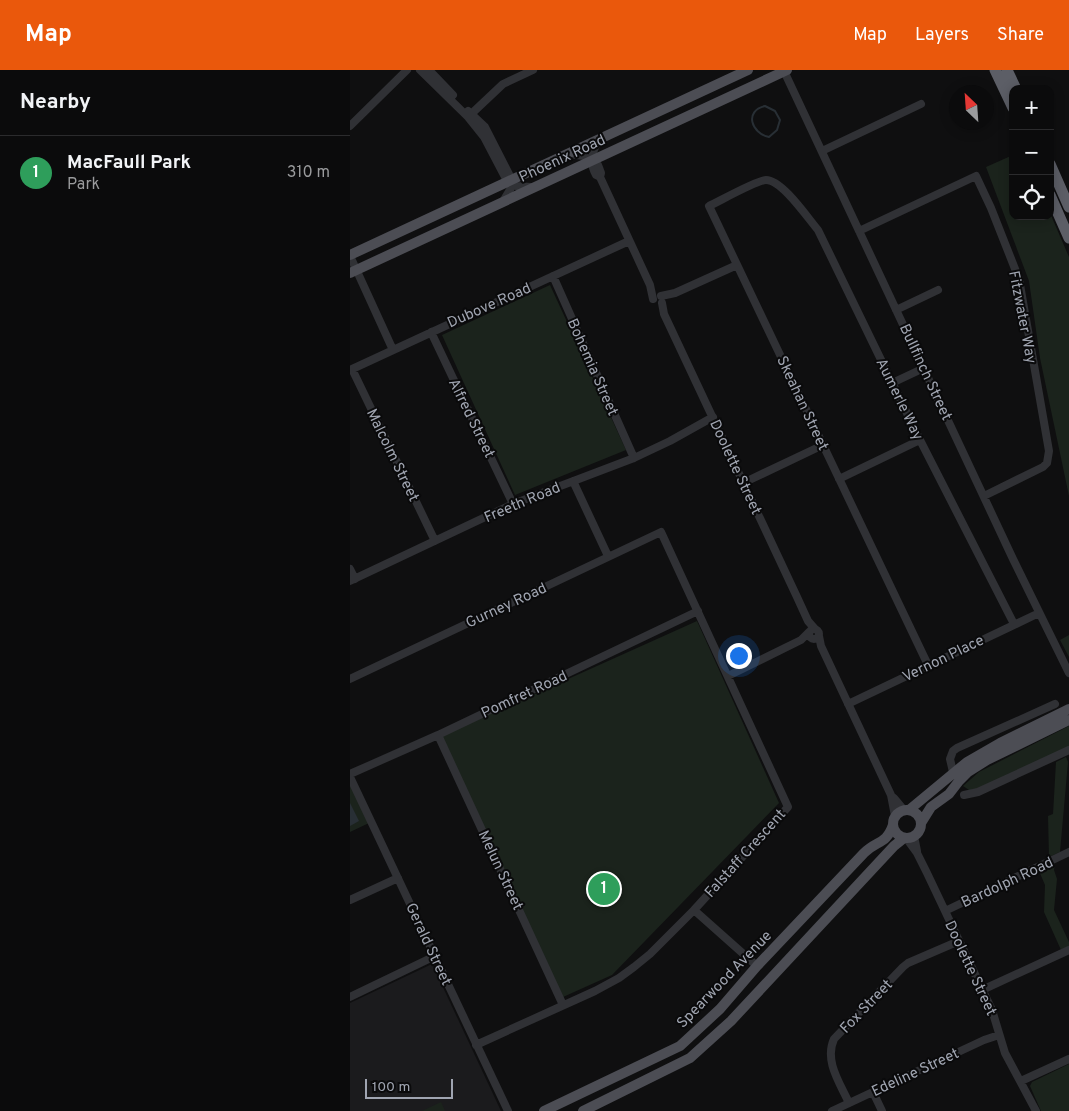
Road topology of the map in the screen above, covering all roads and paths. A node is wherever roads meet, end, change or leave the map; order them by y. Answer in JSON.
{"nodes":[{"id":1,"x":406,"y":70,"type":"edge"},
{"id":2,"x":420,"y":70,"type":"edge"},
{"id":3,"x":429,"y":70,"type":"edge"},
{"id":4,"x":533,"y":70,"type":"edge"},
{"id":5,"x":748,"y":70,"type":"edge"},
{"id":6,"x":995,"y":70,"type":"edge"},
{"id":7,"x":1007,"y":70,"type":"edge"},
{"id":8,"x":786,"y":71,"type":"edge"},
{"id":9,"x":523,"y":72,"type":"edge"},
{"id":10,"x":1014,"y":85,"type":"edge"},
{"id":11,"x":1009,"y":100,"type":"edge"},
{"id":12,"x":920,"y":104,"type":"dead end"},
{"id":13,"x":469,"y":115,"type":"junction"},
{"id":14,"x":350,"y":126,"type":"edge"},
{"id":15,"x":600,"y":139,"type":"junction"},
{"id":16,"x":822,"y":151,"type":"junction"},
{"id":17,"x":568,"y":154,"type":"junction"},
{"id":18,"x":593,"y":160,"type":"junction"},
{"id":19,"x":1054,"y":173,"type":"edge"},
{"id":20,"x":511,"y":181,"type":"junction"},
{"id":21,"x":775,"y":182,"type":"joint"},
{"id":22,"x":537,"y":186,"type":"junction"},
{"id":23,"x":502,"y":202,"type":"junction"},
{"id":24,"x":1054,"y":204,"type":"edge"},
{"id":25,"x":1069,"y":206,"type":"edge"},
{"id":26,"x":859,"y":231,"type":"junction"},
{"id":27,"x":1069,"y":238,"type":"edge"},
{"id":28,"x":629,"y":241,"type":"junction"},
{"id":29,"x":350,"y":255,"type":"edge"},
{"id":30,"x":738,"y":265,"type":"junction"},
{"id":31,"x":354,"y":272,"type":"edge"},
{"id":32,"x":553,"y":276,"type":"junction"},
{"id":33,"x":938,"y":290,"type":"dead end"},
{"id":34,"x":659,"y":300,"type":"junction"},
{"id":35,"x":896,"y":310,"type":"junction"},
{"id":36,"x":430,"y":332,"type":"junction"},
{"id":37,"x":393,"y":350,"type":"junction"},
{"id":38,"x":924,"y":368,"type":"junction"},
{"id":39,"x":351,"y":370,"type":"edge"},
{"id":40,"x":892,"y":383,"type":"junction"},
{"id":41,"x":714,"y":420,"type":"junction"},
{"id":42,"x":920,"y":440,"type":"junction"},
{"id":43,"x":823,"y":445,"type":"junction"},
{"id":44,"x":634,"y":458,"type":"junction"},
{"id":45,"x":839,"y":479,"type":"junction"},
{"id":46,"x":573,"y":481,"type":"junction"},
{"id":47,"x":743,"y":483,"type":"junction"},
{"id":48,"x":984,"y":496,"type":"junction"},
{"id":49,"x":512,"y":504,"type":"junction"},
{"id":50,"x":661,"y":532,"type":"joint"},
{"id":51,"x":434,"y":541,"type":"junction"},
{"id":52,"x":608,"y":556,"type":"junction"},
{"id":53,"x":350,"y":569,"type":"edge"},
{"id":54,"x":352,"y":580,"type":"edge"},
{"id":55,"x":698,"y":611,"type":"junction"},
{"id":56,"x":1040,"y":613,"type":"junction"},
{"id":57,"x":1014,"y":624,"type":"junction"},
{"id":58,"x":813,"y":634,"type":"junction"},
{"id":59,"x":928,"y":665,"type":"junction"},
{"id":60,"x":1069,"y":673,"type":"edge"},
{"id":61,"x":728,"y":676,"type":"junction"},
{"id":62,"x":350,"y":678,"type":"edge"},
{"id":63,"x":848,"y":704,"type":"junction"},
{"id":64,"x":1056,"y":704,"type":"dead end"},
{"id":65,"x":1069,"y":709,"type":"edge"},
{"id":66,"x":1069,"y":720,"type":"edge"},
{"id":67,"x":438,"y":735,"type":"junction"},
{"id":68,"x":1069,"y":750,"type":"edge"},
{"id":69,"x":953,"y":772,"type":"junction"},
{"id":70,"x":350,"y":775,"type":"edge"},
{"id":71,"x":964,"y":794,"type":"dead end"},
{"id":72,"x":900,"y":815,"type":"junction"},
{"id":73,"x":921,"y":823,"type":"junction"},
{"id":74,"x":908,"y":837,"type":"junction"},
{"id":75,"x":1069,"y":852,"type":"edge"},
{"id":76,"x":398,"y":878,"type":"junction"},
{"id":77,"x":350,"y":900,"type":"edge"},
{"id":78,"x":694,"y":910,"type":"junction"},
{"id":79,"x":945,"y":911,"type":"junction"},
{"id":80,"x":959,"y":941,"type":"junction"},
{"id":81,"x":1069,"y":950,"type":"edge"},
{"id":82,"x":435,"y":956,"type":"junction"},
{"id":83,"x":757,"y":966,"type":"junction"},
{"id":84,"x":982,"y":990,"type":"junction"},
{"id":85,"x":350,"y":997,"type":"edge"},
{"id":86,"x":563,"y":1005,"type":"junction"},
{"id":87,"x":720,"y":1009,"type":"junction"},
{"id":88,"x":731,"y":1021,"type":"junction"},
{"id":89,"x":999,"y":1035,"type":"junction"},
{"id":90,"x":476,"y":1045,"type":"junction"},
{"id":91,"x":1069,"y":1058,"type":"edge"},
{"id":92,"x":1021,"y":1081,"type":"junction"},
{"id":93,"x":873,"y":1092,"type":"junction"},
{"id":94,"x":849,"y":1103,"type":"junction"},
{"id":95,"x":508,"y":1111,"type":"edge"},
{"id":96,"x":544,"y":1111,"type":"edge"},
{"id":97,"x":583,"y":1111,"type":"edge"},
{"id":98,"x":832,"y":1111,"type":"edge"},
{"id":99,"x":882,"y":1111,"type":"edge"},
{"id":100,"x":1036,"y":1111,"type":"edge"}],
"edges":[{"from":1,"to":14,"type":"street"},
{"from":2,"to":13,"type":"street"},
{"from":3,"to":13,"type":"street"},
{"from":4,"to":9,"type":"street"},
{"from":5,"to":15,"type":"main road","name":"Phoenix Road"},
{"from":6,"to":11,"type":"highway"},
{"from":7,"to":10,"type":"highway"},
{"from":8,"to":16,"type":"street","name":"Bullfinch Street"},
{"from":8,"to":18,"type":"main road","name":"Phoenix Road"},
{"from":9,"to":13,"type":"street"},
{"from":12,"to":16,"type":"street"},
{"from":13,"to":20,"type":"street"},
{"from":15,"to":17,"type":"main road","name":"Phoenix Road"},
{"from":15,"to":18,"type":"street"},
{"from":16,"to":26,"type":"street","name":"Bullfinch Street"},
{"from":17,"to":18,"type":"street"},
{"from":17,"to":20,"type":"main road","name":"Phoenix Road"},
{"from":18,"to":22,"type":"main road","name":"Phoenix Road"},
{"from":18,"to":28,"type":"street","name":"Doolette Street"},
{"from":19,"to":25,"type":"highway"},
{"from":20,"to":22,"type":"street"},
{"from":20,"to":23,"type":"street"},
{"from":20,"to":29,"type":"main road","name":"Phoenix Road"},
{"from":21,"to":30,"type":"street","name":"Skeahan Street"},
{"from":21,"to":40,"type":"street","name":"Aumerle Way"},
{"from":22,"to":23,"type":"main road","name":"Phoenix Road"},
{"from":23,"to":31,"type":"main road","name":"Phoenix Road"},
{"from":24,"to":27,"type":"highway"},
{"from":26,"to":35,"type":"street","name":"Bullfinch Street"},
{"from":26,"to":48,"type":"street","name":"Fitzwater Way"},
{"from":28,"to":32,"type":"street","name":"Dubove Road"},
{"from":28,"to":34,"type":"street","name":"Doolette Street"},
{"from":29,"to":31,"type":"street"},
{"from":30,"to":34,"type":"street"},
{"from":30,"to":43,"type":"street","name":"Skeahan Street"},
{"from":31,"to":37,"type":"street"},
{"from":32,"to":36,"type":"street","name":"Dubove Road"},
{"from":32,"to":44,"type":"street","name":"Bohemia Street"},
{"from":33,"to":35,"type":"street"},
{"from":34,"to":41,"type":"street","name":"Doolette Street"},
{"from":35,"to":38,"type":"street","name":"Bullfinch Street"},
{"from":36,"to":37,"type":"street","name":"Dubove Road"},
{"from":36,"to":49,"type":"street","name":"Alfred Street"},
{"from":37,"to":39,"type":"street","name":"Dubove Road"},
{"from":38,"to":40,"type":"street"},
{"from":38,"to":48,"type":"street","name":"Bullfinch Street"},
{"from":39,"to":51,"type":"street","name":"Malcolm Street"},
{"from":40,"to":42,"type":"street","name":"Aumerle Way"},
{"from":41,"to":44,"type":"street","name":"Freeth Road"},
{"from":41,"to":47,"type":"street","name":"Doolette Street"},
{"from":42,"to":45,"type":"street"},
{"from":42,"to":57,"type":"street","name":"Aumerle Way"},
{"from":43,"to":45,"type":"street","name":"Skeahan Street"},
{"from":43,"to":47,"type":"street"},
{"from":44,"to":46,"type":"street","name":"Freeth Road"},
{"from":45,"to":59,"type":"street","name":"Skeahan Street"},
{"from":46,"to":49,"type":"street","name":"Freeth Road"},
{"from":46,"to":52,"type":"street"},
{"from":47,"to":58,"type":"street","name":"Doolette Street"},
{"from":48,"to":56,"type":"street","name":"Bullfinch Street"},
{"from":49,"to":51,"type":"street","name":"Freeth Road"},
{"from":50,"to":52,"type":"street","name":"Gurney Road"},
{"from":50,"to":55,"type":"street","name":"Falstaff Crescent"},
{"from":51,"to":54,"type":"street","name":"Freeth Road"},
{"from":52,"to":62,"type":"street","name":"Gurney Road"},
{"from":53,"to":54,"type":"street"},
{"from":55,"to":61,"type":"street","name":"Falstaff Crescent"},
{"from":55,"to":67,"type":"street","name":"Pomfret Road"},
{"from":56,"to":57,"type":"street","name":"Vernon Place"},
{"from":56,"to":60,"type":"street","name":"Bullfinch Street"},
{"from":57,"to":59,"type":"street","name":"Vernon Place"},
{"from":58,"to":61,"type":"street"},
{"from":58,"to":63,"type":"street","name":"Doolette Street"},
{"from":59,"to":63,"type":"street","name":"Vernon Place"},
{"from":61,"to":78,"type":"street","name":"Falstaff Crescent"},
{"from":63,"to":72,"type":"street","name":"Doolette Street"},
{"from":64,"to":69,"type":"street"},
{"from":65,"to":69,"type":"main road","name":"Spearwood Avenue"},
{"from":66,"to":73,"type":"main road","name":"Spearwood Avenue"},
{"from":67,"to":70,"type":"street","name":"Pomfret Road"},
{"from":67,"to":86,"type":"street","name":"Melun Street"},
{"from":68,"to":71,"type":"street"},
{"from":69,"to":72,"type":"main road","name":"Spearwood Avenue"},
{"from":70,"to":76,"type":"street","name":"Gerald Street"},
{"from":72,"to":73,"type":"main road"},
{"from":72,"to":74,"type":"main road"},
{"from":72,"to":83,"type":"main road","name":"Spearwood Avenue"},
{"from":73,"to":74,"type":"main road","name":"Spearwood Avenue"},
{"from":74,"to":79,"type":"street","name":"Doolette Street"},
{"from":74,"to":88,"type":"main road","name":"Spearwood Avenue"},
{"from":75,"to":79,"type":"street","name":"Bardolph Road"},
{"from":76,"to":77,"type":"street"},
{"from":76,"to":82,"type":"street","name":"Gerald Street"},
{"from":78,"to":83,"type":"street"},
{"from":78,"to":86,"type":"street","name":"Falstaff Crescent"},
{"from":79,"to":80,"type":"street","name":"Doolette Street"},
{"from":80,"to":84,"type":"street","name":"Doolette Street"},
{"from":80,"to":94,"type":"street","name":"Fox Street"},
{"from":81,"to":84,"type":"street"},
{"from":82,"to":85,"type":"street"},
{"from":82,"to":90,"type":"street","name":"Gerald Street"},
{"from":83,"to":87,"type":"main road","name":"Spearwood Avenue"},
{"from":84,"to":89,"type":"street","name":"Doolette Street"},
{"from":86,"to":90,"type":"street","name":"Falstaff Crescent"},
{"from":87,"to":88,"type":"main road"},
{"from":87,"to":96,"type":"main road","name":"Spearwood Avenue"},
{"from":88,"to":97,"type":"main road","name":"Spearwood Avenue"},
{"from":89,"to":92,"type":"street","name":"Doolette Street"},
{"from":89,"to":93,"type":"street","name":"Edeline Street"},
{"from":90,"to":95,"type":"street","name":"Gerald Street"},
{"from":91,"to":92,"type":"street"},
{"from":92,"to":100,"type":"street","name":"Doolette Street"},
{"from":93,"to":94,"type":"street","name":"Edeline Street"},
{"from":93,"to":99,"type":"street"},
{"from":94,"to":98,"type":"street","name":"Edeline Street"}]}
